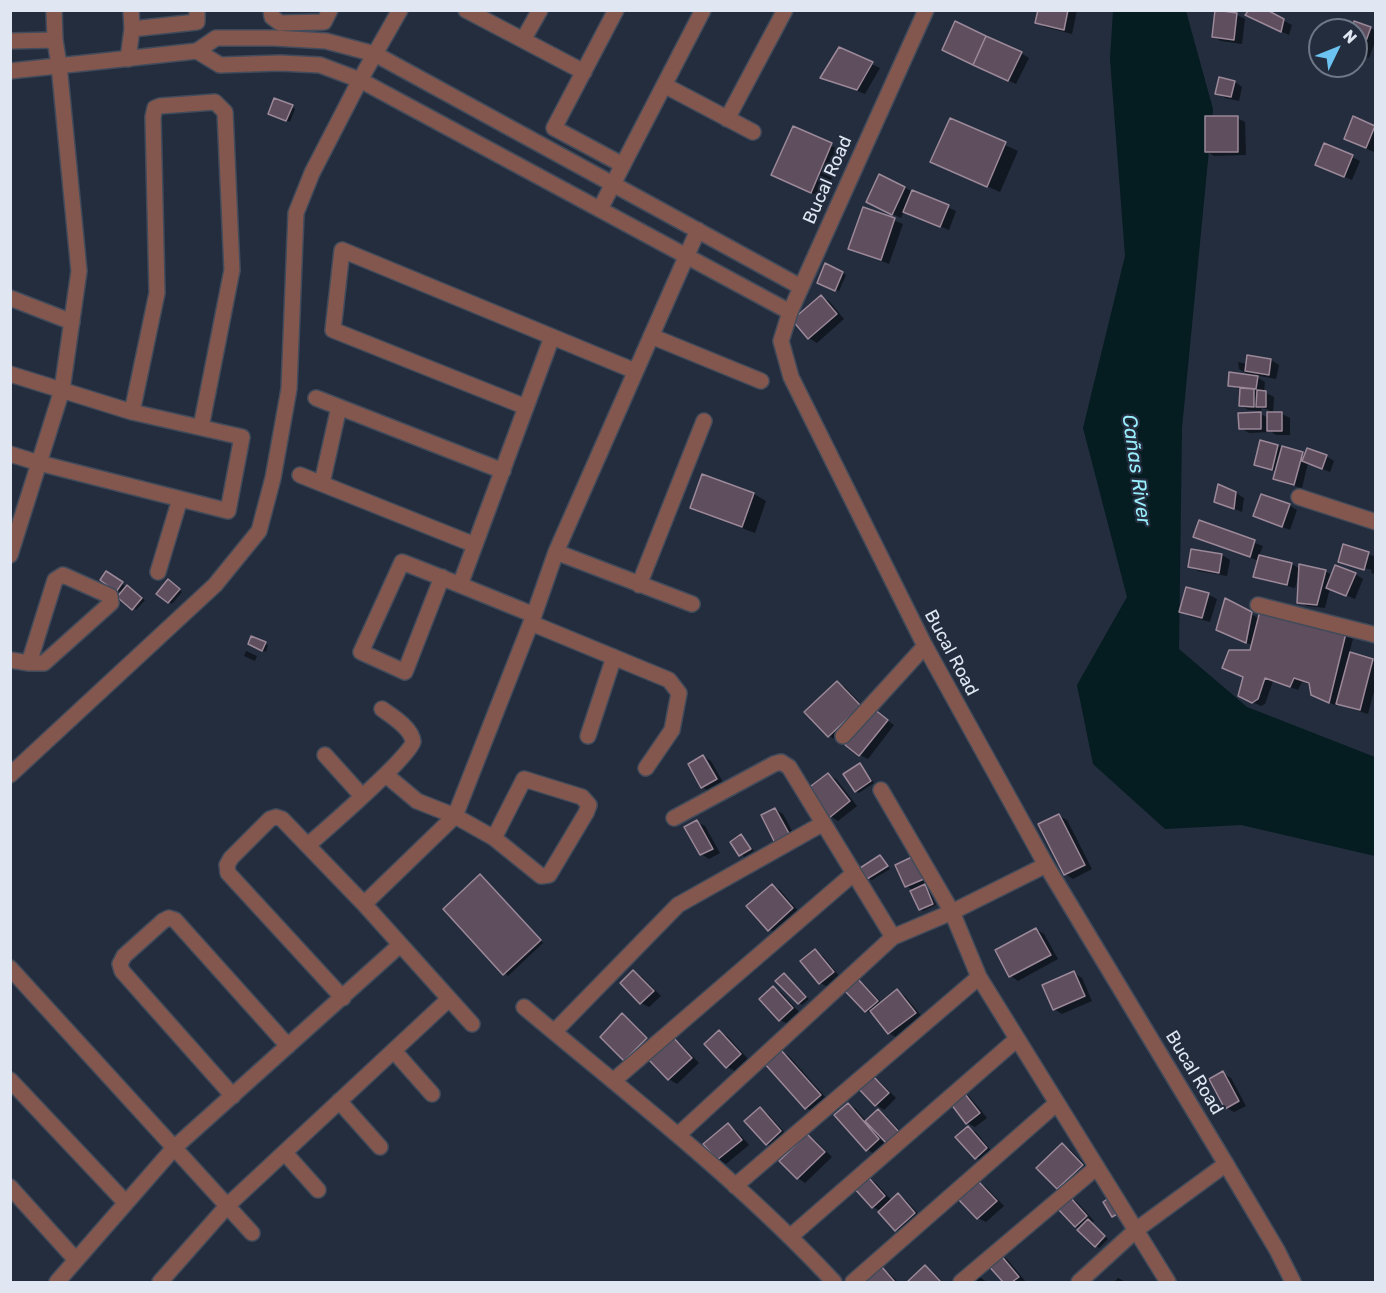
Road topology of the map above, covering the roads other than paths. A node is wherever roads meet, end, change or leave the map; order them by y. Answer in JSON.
{"nodes":[{"id":1,"x":54,"y":10,"type":"edge"},
{"id":2,"x":131,"y":10,"type":"edge"},
{"id":3,"x":197,"y":10,"type":"edge"},
{"id":4,"x":271,"y":10,"type":"edge"},
{"id":5,"x":330,"y":10,"type":"edge"},
{"id":6,"x":400,"y":10,"type":"edge"},
{"id":7,"x":466,"y":10,"type":"edge"},
{"id":8,"x":540,"y":10,"type":"edge"},
{"id":9,"x":616,"y":10,"type":"edge"},
{"id":10,"x":703,"y":10,"type":"edge"},
{"id":11,"x":785,"y":10,"type":"edge"},
{"id":12,"x":926,"y":10,"type":"edge"},
{"id":13,"x":132,"y":29,"type":"junction"},
{"id":14,"x":55,"y":40,"type":"junction"},
{"id":15,"x":523,"y":40,"type":"junction"},
{"id":16,"x":10,"y":41,"type":"edge"},
{"id":17,"x":197,"y":51,"type":"junction"},
{"id":18,"x":375,"y":54,"type":"junction"},
{"id":19,"x":128,"y":59,"type":"junction"},
{"id":20,"x":59,"y":65,"type":"junction"},
{"id":21,"x":10,"y":71,"type":"edge"},
{"id":22,"x":584,"y":72,"type":"junction"},
{"id":23,"x":360,"y":80,"type":"junction"},
{"id":24,"x":664,"y":85,"type":"junction"},
{"id":25,"x":727,"y":119,"type":"junction"},
{"id":26,"x":753,"y":132,"type":"dead end"},
{"id":27,"x":623,"y":165,"type":"junction"},
{"id":28,"x":613,"y":184,"type":"junction"},
{"id":29,"x":600,"y":209,"type":"junction"},
{"id":30,"x":698,"y":230,"type":"junction"},
{"id":31,"x":686,"y":256,"type":"junction"},
{"id":32,"x":801,"y":287,"type":"junction"},
{"id":33,"x":10,"y":298,"type":"edge"},
{"id":34,"x":790,"y":312,"type":"junction"},
{"id":35,"x":72,"y":322,"type":"junction"},
{"id":36,"x":651,"y":336,"type":"junction"},
{"id":37,"x":552,"y":337,"type":"junction"},
{"id":38,"x":635,"y":371,"type":"junction"},
{"id":39,"x":10,"y":374,"type":"edge"},
{"id":40,"x":761,"y":381,"type":"dead end"},
{"id":41,"x":62,"y":390,"type":"junction"},
{"id":42,"x":316,"y":398,"type":"dead end"},
{"id":43,"x":339,"y":406,"type":"junction"},
{"id":44,"x":526,"y":407,"type":"junction"},
{"id":45,"x":132,"y":412,"type":"junction"},
{"id":46,"x":704,"y":421,"type":"dead end"},
{"id":47,"x":201,"y":427,"type":"junction"},
{"id":48,"x":10,"y":454,"type":"edge"},
{"id":49,"x":39,"y":463,"type":"junction"},
{"id":50,"x":503,"y":471,"type":"junction"},
{"id":51,"x":300,"y":475,"type":"dead end"},
{"id":52,"x":322,"y":483,"type":"junction"},
{"id":53,"x":1299,"y":496,"type":"dead end"},
{"id":54,"x":180,"y":498,"type":"junction"},
{"id":55,"x":1376,"y":522,"type":"edge"},
{"id":56,"x":475,"y":545,"type":"junction"},
{"id":57,"x":556,"y":552,"type":"junction"},
{"id":58,"x":10,"y":555,"type":"edge"},
{"id":59,"x":158,"y":572,"type":"dead end"},
{"id":60,"x":442,"y":577,"type":"junction"},
{"id":61,"x":460,"y":585,"type":"junction"},
{"id":62,"x":639,"y":585,"type":"junction"},
{"id":63,"x":692,"y":604,"type":"dead end"},
{"id":64,"x":1258,"y":604,"type":"dead end"},
{"id":65,"x":532,"y":619,"type":"junction"},
{"id":66,"x":1376,"y":635,"type":"edge"},
{"id":67,"x":925,"y":646,"type":"junction"},
{"id":68,"x":614,"y":657,"type":"junction"},
{"id":69,"x":10,"y":660,"type":"edge"},
{"id":70,"x":29,"y":663,"type":"junction"},
{"id":71,"x":382,"y":709,"type":"dead end"},
{"id":72,"x":588,"y":736,"type":"dead end"},
{"id":73,"x":843,"y":736,"type":"dead end"},
{"id":74,"x":325,"y":755,"type":"dead end"},
{"id":75,"x":646,"y":768,"type":"dead end"},
{"id":76,"x":10,"y":775,"type":"edge"},
{"id":77,"x":386,"y":775,"type":"junction"},
{"id":78,"x":881,"y":790,"type":"dead end"},
{"id":79,"x":362,"y":796,"type":"junction"},
{"id":80,"x":455,"y":816,"type":"junction"},
{"id":81,"x":674,"y":818,"type":"dead end"},
{"id":82,"x":822,"y":824,"type":"junction"},
{"id":83,"x":494,"y":838,"type":"junction"},
{"id":84,"x":308,"y":845,"type":"junction"},
{"id":85,"x":1046,"y":866,"type":"junction"},
{"id":86,"x":853,"y":874,"type":"junction"},
{"id":87,"x":364,"y":904,"type":"junction"},
{"id":88,"x":952,"y":912,"type":"junction"},
{"id":89,"x":893,"y":937,"type":"junction"},
{"id":90,"x":400,"y":945,"type":"junction"},
{"id":91,"x":10,"y":968,"type":"edge"},
{"id":92,"x":979,"y":977,"type":"junction"},
{"id":93,"x":343,"y":998,"type":"junction"},
{"id":94,"x":449,"y":999,"type":"junction"},
{"id":95,"x":525,"y":1007,"type":"dead end"},
{"id":96,"x":472,"y":1024,"type":"dead end"},
{"id":97,"x":554,"y":1032,"type":"junction"},
{"id":98,"x":1017,"y":1040,"type":"junction"},
{"id":99,"x":288,"y":1046,"type":"junction"},
{"id":100,"x":394,"y":1051,"type":"junction"},
{"id":101,"x":10,"y":1080,"type":"edge"},
{"id":102,"x":614,"y":1081,"type":"junction"},
{"id":103,"x":432,"y":1094,"type":"dead end"},
{"id":104,"x":233,"y":1096,"type":"junction"},
{"id":105,"x":339,"y":1101,"type":"junction"},
{"id":106,"x":1057,"y":1103,"type":"junction"},
{"id":107,"x":678,"y":1135,"type":"junction"},
{"id":108,"x":380,"y":1147,"type":"dead end"},
{"id":109,"x":174,"y":1148,"type":"junction"},
{"id":110,"x":285,"y":1153,"type":"junction"},
{"id":111,"x":1226,"y":1164,"type":"junction"},
{"id":112,"x":1097,"y":1167,"type":"junction"},
{"id":113,"x":735,"y":1186,"type":"junction"},
{"id":114,"x":10,"y":1187,"type":"edge"},
{"id":115,"x":318,"y":1190,"type":"dead end"},
{"id":116,"x":126,"y":1203,"type":"junction"},
{"id":117,"x":228,"y":1205,"type":"junction"},
{"id":118,"x":1136,"y":1230,"type":"junction"},
{"id":119,"x":252,"y":1233,"type":"dead end"},
{"id":120,"x":791,"y":1236,"type":"junction"},
{"id":121,"x":76,"y":1260,"type":"junction"},
{"id":122,"x":57,"y":1282,"type":"edge"},
{"id":123,"x":160,"y":1282,"type":"edge"},
{"id":124,"x":834,"y":1282,"type":"edge"},
{"id":125,"x":853,"y":1282,"type":"edge"},
{"id":126,"x":961,"y":1282,"type":"edge"},
{"id":127,"x":1079,"y":1282,"type":"edge"},
{"id":128,"x":1168,"y":1282,"type":"edge"},
{"id":129,"x":1293,"y":1282,"type":"edge"}],
"edges":[{"from":1,"to":14,"type":"street"},
{"from":2,"to":13,"type":"street"},
{"from":3,"to":13,"type":"street"},
{"from":4,"to":5,"type":"street"},
{"from":6,"to":18,"type":"street"},
{"from":7,"to":15,"type":"street"},
{"from":8,"to":15,"type":"street"},
{"from":9,"to":22,"type":"street"},
{"from":10,"to":24,"type":"street"},
{"from":11,"to":25,"type":"street"},
{"from":12,"to":32,"type":"street","name":"Bucal Road"},
{"from":13,"to":19,"type":"street"},
{"from":14,"to":16,"type":"street"},
{"from":14,"to":20,"type":"street"},
{"from":15,"to":22,"type":"street"},
{"from":17,"to":18,"type":"street"},
{"from":17,"to":19,"type":"street"},
{"from":17,"to":23,"type":"street"},
{"from":18,"to":23,"type":"street"},
{"from":18,"to":28,"type":"street"},
{"from":19,"to":20,"type":"street"},
{"from":20,"to":21,"type":"street"},
{"from":20,"to":35,"type":"street"},
{"from":22,"to":27,"type":"street"},
{"from":23,"to":29,"type":"street"},
{"from":23,"to":76,"type":"street"},
{"from":24,"to":25,"type":"street"},
{"from":24,"to":27,"type":"street"},
{"from":25,"to":26,"type":"street"},
{"from":27,"to":28,"type":"street"},
{"from":28,"to":29,"type":"street"},
{"from":28,"to":30,"type":"street"},
{"from":29,"to":31,"type":"street"},
{"from":30,"to":31,"type":"street"},
{"from":30,"to":32,"type":"street"},
{"from":31,"to":34,"type":"street"},
{"from":31,"to":36,"type":"street"},
{"from":32,"to":34,"type":"street","name":"Bucal Road"},
{"from":33,"to":35,"type":"street"},
{"from":34,"to":67,"type":"street","name":"Bucal Road"},
{"from":35,"to":41,"type":"street"},
{"from":36,"to":38,"type":"street"},
{"from":36,"to":40,"type":"street"},
{"from":37,"to":38,"type":"street"},
{"from":37,"to":44,"type":"street"},
{"from":37,"to":44,"type":"street"},
{"from":38,"to":57,"type":"street"},
{"from":39,"to":41,"type":"street"},
{"from":41,"to":45,"type":"street"},
{"from":41,"to":49,"type":"street"},
{"from":42,"to":43,"type":"street"},
{"from":43,"to":50,"type":"street"},
{"from":43,"to":52,"type":"street"},
{"from":44,"to":50,"type":"street"},
{"from":45,"to":47,"type":"street"},
{"from":45,"to":47,"type":"street"},
{"from":46,"to":62,"type":"street"},
{"from":47,"to":54,"type":"street"},
{"from":48,"to":49,"type":"street"},
{"from":49,"to":54,"type":"street"},
{"from":49,"to":58,"type":"street"},
{"from":50,"to":56,"type":"street"},
{"from":51,"to":52,"type":"street"},
{"from":52,"to":56,"type":"street"},
{"from":53,"to":55,"type":"street"},
{"from":54,"to":59,"type":"street"},
{"from":56,"to":61,"type":"street"},
{"from":57,"to":62,"type":"street"},
{"from":57,"to":65,"type":"street"},
{"from":60,"to":60,"type":"street"},
{"from":60,"to":61,"type":"street"},
{"from":61,"to":65,"type":"street"},
{"from":62,"to":63,"type":"street"},
{"from":64,"to":66,"type":"street"},
{"from":65,"to":68,"type":"street"},
{"from":65,"to":80,"type":"street"},
{"from":67,"to":73,"type":"street"},
{"from":67,"to":85,"type":"street","name":"Bucal Road"},
{"from":68,"to":72,"type":"street"},
{"from":68,"to":75,"type":"street"},
{"from":69,"to":70,"type":"street"},
{"from":70,"to":70,"type":"street"},
{"from":71,"to":77,"type":"street"},
{"from":74,"to":79,"type":"street"},
{"from":77,"to":79,"type":"street"},
{"from":77,"to":80,"type":"street"},
{"from":78,"to":88,"type":"street"},
{"from":79,"to":84,"type":"street"},
{"from":80,"to":83,"type":"street"},
{"from":80,"to":87,"type":"street"},
{"from":81,"to":82,"type":"street"},
{"from":82,"to":86,"type":"street"},
{"from":82,"to":97,"type":"street"},
{"from":83,"to":83,"type":"street"},
{"from":84,"to":87,"type":"street"},
{"from":84,"to":93,"type":"street"},
{"from":85,"to":88,"type":"street"},
{"from":85,"to":111,"type":"street","name":"Bucal Road"},
{"from":86,"to":89,"type":"street"},
{"from":86,"to":102,"type":"street"},
{"from":87,"to":90,"type":"street"},
{"from":88,"to":89,"type":"street"},
{"from":88,"to":92,"type":"street"},
{"from":89,"to":107,"type":"street"},
{"from":90,"to":93,"type":"street"},
{"from":90,"to":94,"type":"street"},
{"from":91,"to":109,"type":"street"},
{"from":92,"to":98,"type":"street"},
{"from":92,"to":113,"type":"street"},
{"from":93,"to":99,"type":"street"},
{"from":94,"to":96,"type":"street"},
{"from":94,"to":100,"type":"street"},
{"from":95,"to":97,"type":"street"},
{"from":97,"to":102,"type":"street"},
{"from":98,"to":106,"type":"street"},
{"from":98,"to":120,"type":"street"},
{"from":99,"to":104,"type":"street"},
{"from":99,"to":104,"type":"street"},
{"from":100,"to":103,"type":"street"},
{"from":100,"to":105,"type":"street"},
{"from":101,"to":116,"type":"street"},
{"from":102,"to":107,"type":"street"},
{"from":104,"to":109,"type":"street"},
{"from":105,"to":108,"type":"street"},
{"from":105,"to":110,"type":"street"},
{"from":106,"to":112,"type":"street"},
{"from":106,"to":125,"type":"street"},
{"from":107,"to":113,"type":"street"},
{"from":109,"to":116,"type":"street"},
{"from":109,"to":117,"type":"street"},
{"from":110,"to":115,"type":"street"},
{"from":110,"to":117,"type":"street"},
{"from":111,"to":118,"type":"street"},
{"from":111,"to":129,"type":"street","name":"Bucal Road"},
{"from":112,"to":118,"type":"street"},
{"from":112,"to":126,"type":"street"},
{"from":113,"to":120,"type":"street"},
{"from":114,"to":121,"type":"street"},
{"from":116,"to":121,"type":"street"},
{"from":117,"to":119,"type":"street"},
{"from":117,"to":123,"type":"street"},
{"from":118,"to":127,"type":"street"},
{"from":118,"to":128,"type":"street"},
{"from":120,"to":124,"type":"street"},
{"from":121,"to":122,"type":"street"}]}
